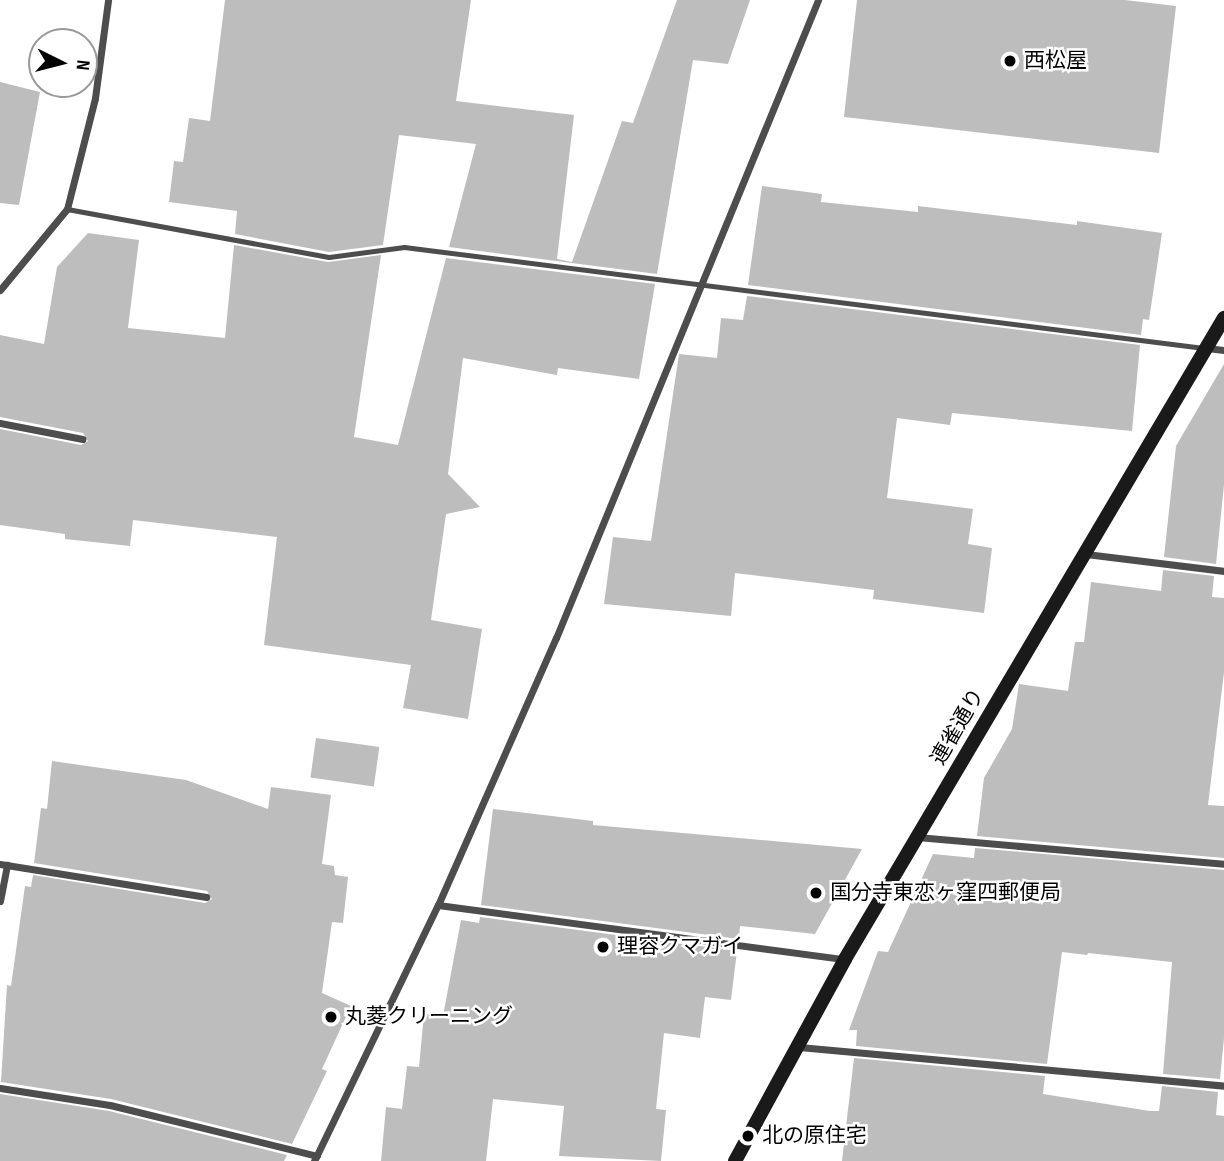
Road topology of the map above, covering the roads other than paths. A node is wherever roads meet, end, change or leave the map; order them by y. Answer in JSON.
{"nodes":[{"id":1,"x":108,"y":0,"type":"edge"},
{"id":2,"x":818,"y":0,"type":"edge"},
{"id":3,"x":67,"y":209,"type":"junction"},
{"id":4,"x":700,"y":287,"type":"junction"},
{"id":5,"x":0,"y":290,"type":"edge"},
{"id":6,"x":1224,"y":318,"type":"edge"},
{"id":7,"x":1206,"y":348,"type":"junction"},
{"id":8,"x":1224,"y":350,"type":"edge"},
{"id":9,"x":0,"y":423,"type":"edge"},
{"id":10,"x":82,"y":439,"type":"dead end"},
{"id":11,"x":1083,"y":554,"type":"junction"},
{"id":12,"x":1224,"y":571,"type":"edge"},
{"id":13,"x":916,"y":836,"type":"junction"},
{"id":14,"x":1224,"y":864,"type":"edge"},
{"id":15,"x":4,"y":865,"type":"edge"},
{"id":16,"x":206,"y":897,"type":"dead end"},
{"id":17,"x":0,"y":901,"type":"edge"},
{"id":18,"x":438,"y":905,"type":"junction"},
{"id":19,"x":845,"y":959,"type":"junction"},
{"id":20,"x":799,"y":1047,"type":"junction"},
{"id":21,"x":1224,"y":1086,"type":"edge"},
{"id":22,"x":0,"y":1088,"type":"edge"},
{"id":23,"x":316,"y":1159,"type":"edge"},
{"id":24,"x":735,"y":1161,"type":"edge"}],
"edges":[{"from":1,"to":3,"type":"street"},
{"from":2,"to":4,"type":"street"},
{"from":3,"to":4,"type":"lane"},
{"from":3,"to":5,"type":"street"},
{"from":4,"to":7,"type":"lane"},
{"from":4,"to":18,"type":"street"},
{"from":6,"to":7,"type":"main road","name":"連雀通り"},
{"from":7,"to":8,"type":"street"},
{"from":7,"to":11,"type":"main road","name":"連雀通り"},
{"from":9,"to":10,"type":"street"},
{"from":11,"to":12,"type":"street"},
{"from":11,"to":13,"type":"main road","name":"連雀通り"},
{"from":13,"to":14,"type":"street"},
{"from":13,"to":19,"type":"main road","name":"連雀通り"},
{"from":15,"to":16,"type":"street"},
{"from":15,"to":17,"type":"street"},
{"from":18,"to":19,"type":"street"},
{"from":18,"to":23,"type":"street"},
{"from":19,"to":20,"type":"main road","name":"連雀通り"},
{"from":20,"to":21,"type":"street"},
{"from":20,"to":24,"type":"main road","name":"連雀通り"},
{"from":22,"to":23,"type":"street"}]}
